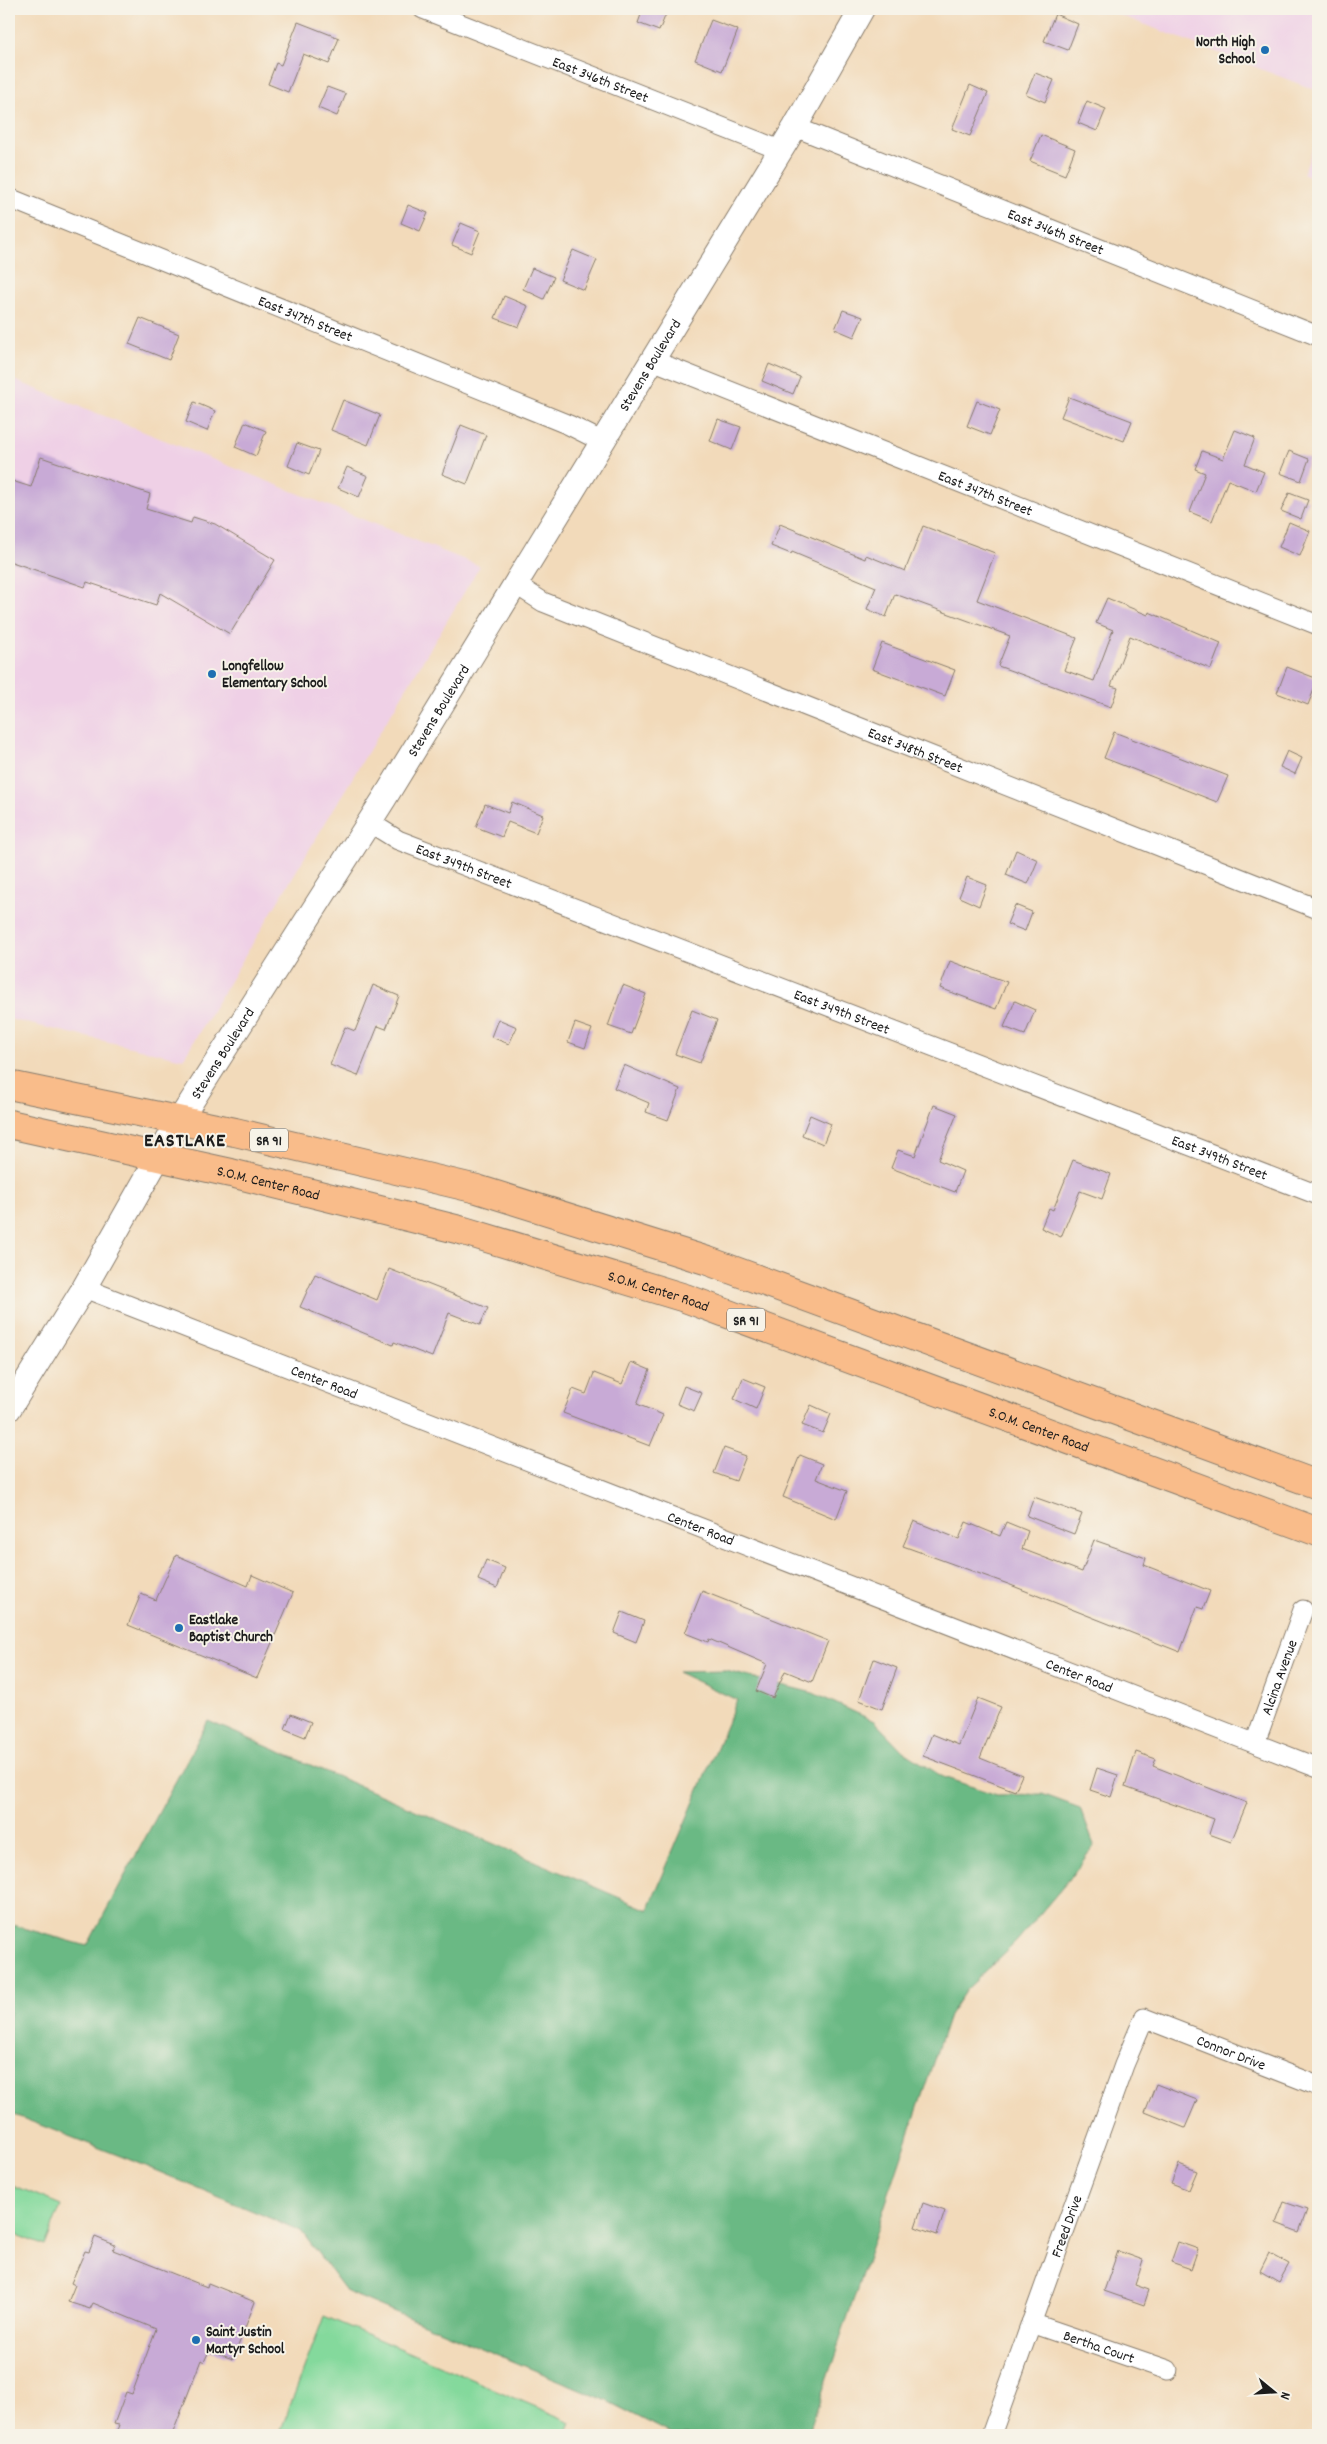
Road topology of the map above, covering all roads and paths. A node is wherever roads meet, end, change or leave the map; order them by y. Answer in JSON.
{"nodes":[{"id":1,"x":422,"y":9,"type":"edge"},
{"id":2,"x":862,"y":9,"type":"edge"},
{"id":3,"x":794,"y":126,"type":"junction"},
{"id":4,"x":780,"y":150,"type":"junction"},
{"id":5,"x":9,"y":198,"type":"edge"},
{"id":6,"x":1318,"y":336,"type":"edge"},
{"id":7,"x":652,"y":360,"type":"junction"},
{"id":8,"x":601,"y":441,"type":"junction"},
{"id":9,"x":515,"y":584,"type":"junction"},
{"id":10,"x":1318,"y":625,"type":"edge"},
{"id":11,"x":369,"y":822,"type":"junction"},
{"id":12,"x":1318,"y":909,"type":"edge"},
{"id":13,"x":9,"y":1085,"type":"edge"},
{"id":14,"x":179,"y":1121,"type":"junction"},
{"id":15,"x":9,"y":1124,"type":"edge"},
{"id":16,"x":159,"y":1158,"type":"junction"},
{"id":17,"x":1318,"y":1195,"type":"edge"},
{"id":18,"x":84,"y":1288,"type":"junction"},
{"id":19,"x":9,"y":1408,"type":"edge"},
{"id":20,"x":1318,"y":1485,"type":"edge"},
{"id":21,"x":1318,"y":1532,"type":"edge"},
{"id":22,"x":1302,"y":1610,"type":"dead end"},
{"id":23,"x":1255,"y":1743,"type":"junction"},
{"id":24,"x":1318,"y":1768,"type":"edge"},
{"id":25,"x":1144,"y":2018,"type":"joint"},
{"id":26,"x":1318,"y":2086,"type":"edge"},
{"id":27,"x":1031,"y":2323,"type":"junction"},
{"id":28,"x":1168,"y":2370,"type":"dead end"},
{"id":29,"x":992,"y":2435,"type":"edge"}],
"edges":[{"from":1,"to":4,"type":"street","name":"East 346th Street"},
{"from":2,"to":3,"type":"street","name":"Stevens Boulevard"},
{"from":3,"to":4,"type":"street","name":"Stevens Boulevard"},
{"from":3,"to":6,"type":"street","name":"East 346th Street"},
{"from":4,"to":7,"type":"street","name":"Stevens Boulevard"},
{"from":5,"to":8,"type":"street","name":"East 347th Street"},
{"from":7,"to":8,"type":"street","name":"Stevens Boulevard"},
{"from":7,"to":10,"type":"street","name":"East 347th Street"},
{"from":8,"to":9,"type":"street","name":"Stevens Boulevard"},
{"from":9,"to":11,"type":"street","name":"Stevens Boulevard"},
{"from":9,"to":12,"type":"street","name":"East 348th Street"},
{"from":11,"to":14,"type":"street","name":"Stevens Boulevard"},
{"from":11,"to":17,"type":"street","name":"East 349th Street"},
{"from":13,"to":14,"type":"main road","number":"SR 91"},
{"from":14,"to":16,"type":"street","name":"Stevens Boulevard"},
{"from":14,"to":20,"type":"main road","number":"SR 91"},
{"from":15,"to":16,"type":"main road","name":"S.O.M. Center Road","number":"SR 91"},
{"from":16,"to":18,"type":"street","name":"Stevens Boulevard"},
{"from":16,"to":21,"type":"main road","name":"S.O.M. Center Road","number":"SR 91"},
{"from":18,"to":19,"type":"street","name":"Stevens Boulevard"},
{"from":18,"to":23,"type":"street","name":"Center Road"},
{"from":22,"to":23,"type":"street","name":"Alcina Avenue"},
{"from":23,"to":24,"type":"street","name":"Center Road"},
{"from":25,"to":26,"type":"street","name":"Connor Drive"},
{"from":25,"to":27,"type":"street","name":"Freed Drive"},
{"from":27,"to":28,"type":"street","name":"Bertha Court"},
{"from":27,"to":29,"type":"street","name":"Freed Drive"}]}
